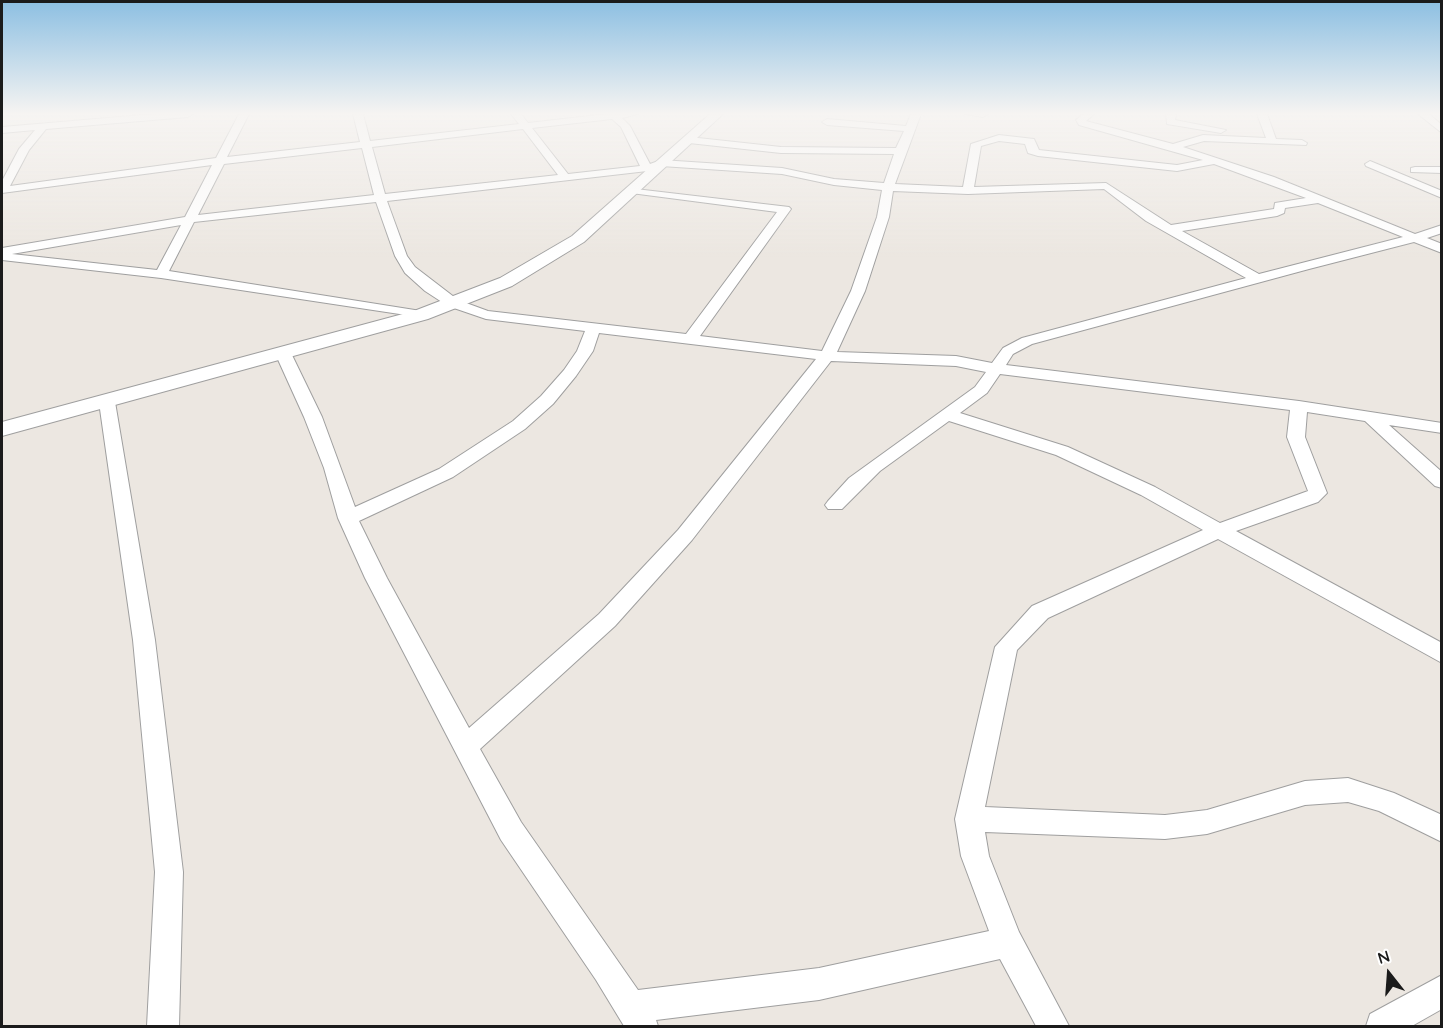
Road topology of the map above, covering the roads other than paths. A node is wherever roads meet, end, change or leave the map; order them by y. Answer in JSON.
{"nodes":[{"id":1,"x":17,"y":162,"type":"edge"},
{"id":2,"x":212,"y":162,"type":"edge"},
{"id":3,"x":219,"y":162,"type":"edge"},
{"id":4,"x":371,"y":162,"type":"edge"},
{"id":5,"x":554,"y":162,"type":"edge"},
{"id":6,"x":652,"y":162,"type":"edge"},
{"id":7,"x":660,"y":162,"type":"edge"},
{"id":8,"x":896,"y":162,"type":"edge"},
{"id":9,"x":973,"y":162,"type":"edge"},
{"id":10,"x":1121,"y":162,"type":"edge"},
{"id":11,"x":1206,"y":162,"type":"edge"},
{"id":12,"x":1221,"y":162,"type":"edge"},
{"id":13,"x":1370,"y":165,"type":"dead end"},
{"id":14,"x":655,"y":166,"type":"junction"},
{"id":15,"x":1415,"y":170,"type":"dead end"},
{"id":16,"x":1442,"y":170,"type":"edge"},
{"id":17,"x":566,"y":177,"type":"junction"},
{"id":18,"x":888,"y":187,"type":"junction"},
{"id":19,"x":2,"y":190,"type":"edge"},
{"id":20,"x":632,"y":190,"type":"junction"},
{"id":21,"x":968,"y":191,"type":"junction"},
{"id":22,"x":1442,"y":195,"type":"edge"},
{"id":23,"x":380,"y":198,"type":"junction"},
{"id":24,"x":1319,"y":199,"type":"junction"},
{"id":25,"x":192,"y":219,"type":"junction"},
{"id":26,"x":1442,"y":229,"type":"edge"},
{"id":27,"x":1170,"y":230,"type":"junction"},
{"id":28,"x":1415,"y":238,"type":"junction"},
{"id":29,"x":1442,"y":249,"type":"edge"},
{"id":30,"x":2,"y":252,"type":"edge"},
{"id":31,"x":2,"y":257,"type":"edge"},
{"id":32,"x":161,"y":274,"type":"junction"},
{"id":33,"x":1256,"y":278,"type":"junction"},
{"id":34,"x":453,"y":303,"type":"junction"},
{"id":35,"x":421,"y":315,"type":"junction"},
{"id":36,"x":593,"y":329,"type":"junction"},
{"id":37,"x":690,"y":339,"type":"junction"},
{"id":38,"x":282,"y":353,"type":"junction"},
{"id":39,"x":827,"y":356,"type":"junction"},
{"id":40,"x":997,"y":369,"type":"junction"},
{"id":41,"x":107,"y":402,"type":"junction"},
{"id":42,"x":1299,"y":406,"type":"junction"},
{"id":43,"x":948,"y":415,"type":"junction"},
{"id":44,"x":1371,"y":418,"type":"junction"},
{"id":45,"x":1442,"y":428,"type":"edge"},
{"id":46,"x":2,"y":429,"type":"edge"},
{"id":47,"x":1442,"y":482,"type":"edge"},
{"id":48,"x":835,"y":505,"type":"dead end"},
{"id":49,"x":348,"y":518,"type":"junction"},
{"id":50,"x":1220,"y":530,"type":"junction"},
{"id":51,"x":1442,"y":654,"type":"edge"},
{"id":52,"x":466,"y":746,"type":"junction"},
{"id":53,"x":969,"y":819,"type":"junction"},
{"id":54,"x":1442,"y":830,"type":"edge"},
{"id":55,"x":1008,"y":942,"type":"junction"},
{"id":56,"x":1442,"y":991,"type":"edge"},
{"id":57,"x":636,"y":1017,"type":"edge"},
{"id":58,"x":163,"y":1026,"type":"edge"},
{"id":59,"x":1053,"y":1026,"type":"edge"},
{"id":60,"x":1382,"y":1026,"type":"edge"}],
"edges":[{"from":1,"to":19,"type":"street"},
{"from":2,"to":19,"type":"street"},
{"from":3,"to":25,"type":"street"},
{"from":4,"to":23,"type":"street"},
{"from":5,"to":17,"type":"street"},
{"from":6,"to":14,"type":"street"},
{"from":7,"to":14,"type":"street"},
{"from":8,"to":18,"type":"street"},
{"from":9,"to":21,"type":"street"},
{"from":10,"to":11,"type":"street"},
{"from":12,"to":24,"type":"street"},
{"from":13,"to":22,"type":"street"},
{"from":14,"to":17,"type":"street"},
{"from":14,"to":18,"type":"street"},
{"from":14,"to":20,"type":"street"},
{"from":15,"to":16,"type":"street"},
{"from":17,"to":23,"type":"street"},
{"from":18,"to":21,"type":"street"},
{"from":18,"to":39,"type":"street"},
{"from":20,"to":34,"type":"street"},
{"from":20,"to":37,"type":"street"},
{"from":21,"to":27,"type":"street"},
{"from":23,"to":25,"type":"street"},
{"from":23,"to":34,"type":"street"},
{"from":24,"to":27,"type":"street"},
{"from":24,"to":28,"type":"street"},
{"from":25,"to":30,"type":"street"},
{"from":25,"to":32,"type":"street"},
{"from":26,"to":28,"type":"street"},
{"from":27,"to":33,"type":"street"},
{"from":28,"to":29,"type":"street"},
{"from":28,"to":33,"type":"street"},
{"from":31,"to":32,"type":"street"},
{"from":32,"to":35,"type":"street"},
{"from":33,"to":40,"type":"street"},
{"from":34,"to":35,"type":"street"},
{"from":34,"to":36,"type":"street"},
{"from":35,"to":38,"type":"street"},
{"from":36,"to":37,"type":"street"},
{"from":36,"to":49,"type":"street"},
{"from":37,"to":39,"type":"street"},
{"from":38,"to":41,"type":"street"},
{"from":38,"to":49,"type":"street"},
{"from":39,"to":40,"type":"street"},
{"from":39,"to":52,"type":"street"},
{"from":40,"to":42,"type":"street"},
{"from":40,"to":43,"type":"street"},
{"from":41,"to":46,"type":"street"},
{"from":41,"to":58,"type":"street"},
{"from":42,"to":44,"type":"street"},
{"from":42,"to":50,"type":"street"},
{"from":43,"to":48,"type":"street"},
{"from":43,"to":50,"type":"street"},
{"from":44,"to":45,"type":"street"},
{"from":44,"to":47,"type":"street"},
{"from":49,"to":52,"type":"street"},
{"from":50,"to":51,"type":"street"},
{"from":50,"to":53,"type":"street"},
{"from":52,"to":57,"type":"street"},
{"from":53,"to":54,"type":"street"},
{"from":53,"to":55,"type":"street"},
{"from":55,"to":57,"type":"street"},
{"from":55,"to":59,"type":"street"},
{"from":56,"to":60,"type":"street"}]}
